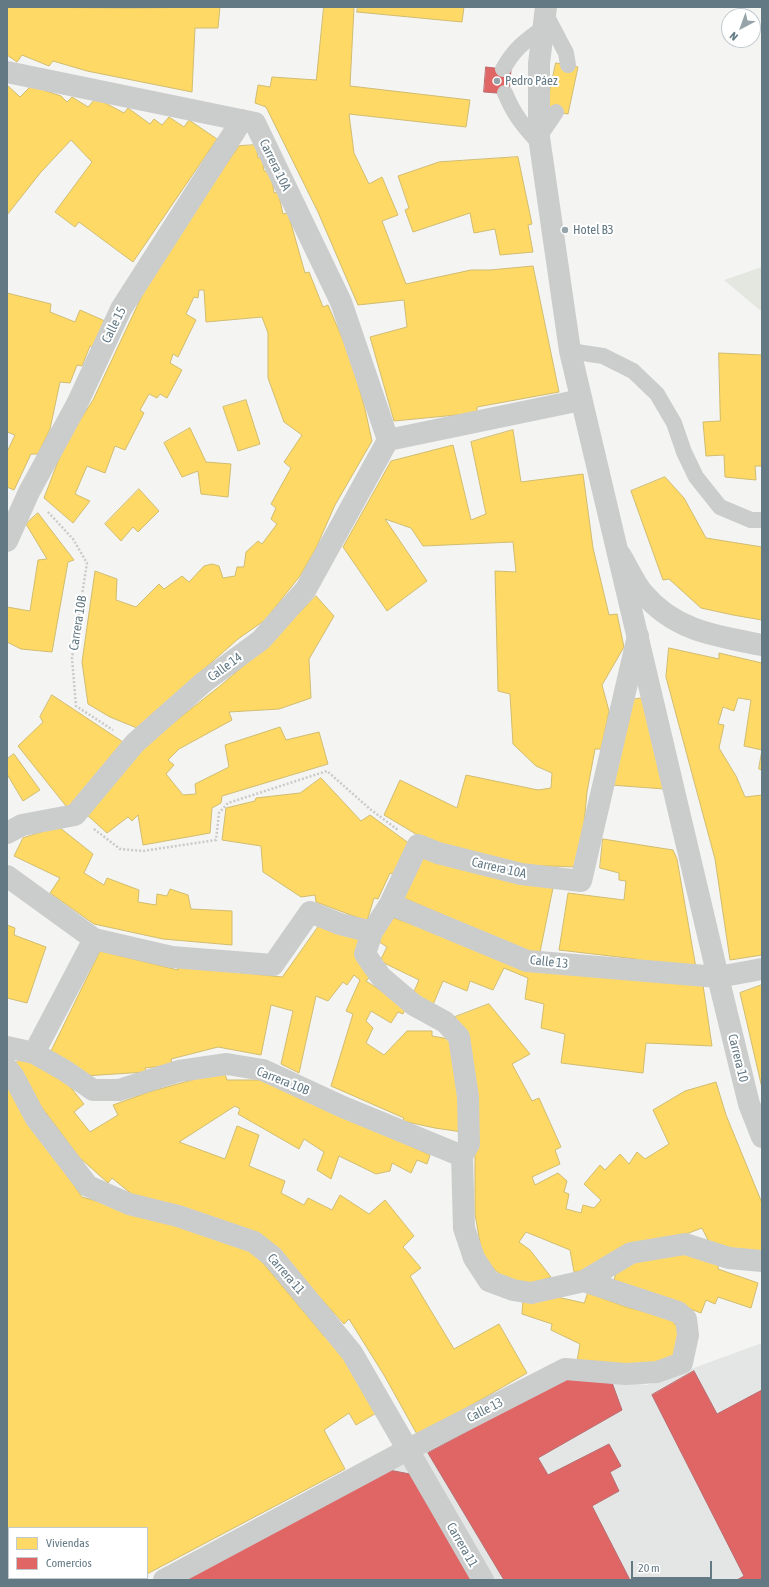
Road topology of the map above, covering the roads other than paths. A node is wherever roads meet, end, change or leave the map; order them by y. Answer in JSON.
{"nodes":[{"id":1,"x":544,"y":16,"type":"edge"},
{"id":2,"x":568,"y":65,"type":"dead end"},
{"id":3,"x":503,"y":69,"type":"dead end"},
{"id":4,"x":7,"y":72,"type":"edge"},
{"id":5,"x":505,"y":93,"type":"dead end"},
{"id":6,"x":556,"y":112,"type":"dead end"},
{"id":7,"x":242,"y":120,"type":"junction"},
{"id":8,"x":540,"y":140,"type":"junction"},
{"id":9,"x":570,"y":351,"type":"junction"},
{"id":10,"x":581,"y":400,"type":"junction"},
{"id":11,"x":388,"y":440,"type":"junction"},
{"id":12,"x":762,"y":520,"type":"edge"},
{"id":13,"x":7,"y":541,"type":"edge"},
{"id":14,"x":618,"y":550,"type":"junction"},
{"id":15,"x":638,"y":636,"type":"junction"},
{"id":16,"x":762,"y":645,"type":"edge"},
{"id":17,"x":7,"y":833,"type":"edge"},
{"id":18,"x":7,"y":876,"type":"edge"},
{"id":19,"x":390,"y":904,"type":"junction"},
{"id":20,"x":372,"y":932,"type":"junction"},
{"id":21,"x":94,"y":939,"type":"junction"},
{"id":22,"x":762,"y":969,"type":"edge"},
{"id":23,"x":718,"y":977,"type":"junction"},
{"id":24,"x":7,"y":1047,"type":"edge"},
{"id":25,"x":34,"y":1053,"type":"junction"},
{"id":26,"x":7,"y":1068,"type":"edge"},
{"id":27,"x":762,"y":1138,"type":"edge"},
{"id":28,"x":462,"y":1156,"type":"junction"},
{"id":29,"x":762,"y":1261,"type":"edge"},
{"id":30,"x":584,"y":1281,"type":"junction"},
{"id":31,"x":407,"y":1450,"type":"junction"},
{"id":32,"x":164,"y":1580,"type":"edge"},
{"id":33,"x":483,"y":1580,"type":"edge"}],
"edges":[{"from":1,"to":2,"type":"lane"},
{"from":1,"to":3,"type":"lane"},
{"from":1,"to":8,"type":"street","name":"Carrera 10"},
{"from":4,"to":7,"type":"street","name":"Carrera 10A"},
{"from":5,"to":8,"type":"lane"},
{"from":6,"to":8,"type":"lane"},
{"from":7,"to":11,"type":"street","name":"Carrera 10A"},
{"from":7,"to":13,"type":"street","name":"Calle 15"},
{"from":8,"to":9,"type":"street","name":"Carrera 10"},
{"from":9,"to":10,"type":"street","name":"Carrera 10"},
{"from":9,"to":12,"type":"lane"},
{"from":10,"to":11,"type":"street"},
{"from":10,"to":14,"type":"street","name":"Carrera 10"},
{"from":11,"to":17,"type":"street","name":"Calle 14"},
{"from":14,"to":15,"type":"street","name":"Carrera 10"},
{"from":14,"to":16,"type":"street"},
{"from":15,"to":19,"type":"street","name":"Carrera 10A"},
{"from":15,"to":23,"type":"street","name":"Carrera 10"},
{"from":18,"to":21,"type":"street"},
{"from":19,"to":20,"type":"street"},
{"from":19,"to":23,"type":"street","name":"Calle 13"},
{"from":20,"to":21,"type":"street"},
{"from":20,"to":28,"type":"street"},
{"from":21,"to":25,"type":"street"},
{"from":22,"to":23,"type":"street","name":"Calle 13"},
{"from":23,"to":27,"type":"street","name":"Carrera 10"},
{"from":24,"to":25,"type":"street"},
{"from":25,"to":28,"type":"street","name":"Carrera 10B"},
{"from":26,"to":31,"type":"street","name":"Carrera 11"},
{"from":28,"to":30,"type":"street"},
{"from":29,"to":30,"type":"street"},
{"from":30,"to":31,"type":"street","name":"Calle 13"},
{"from":31,"to":32,"type":"street","name":"Calle 13"},
{"from":31,"to":33,"type":"street","name":"Carrera 11"}]}
